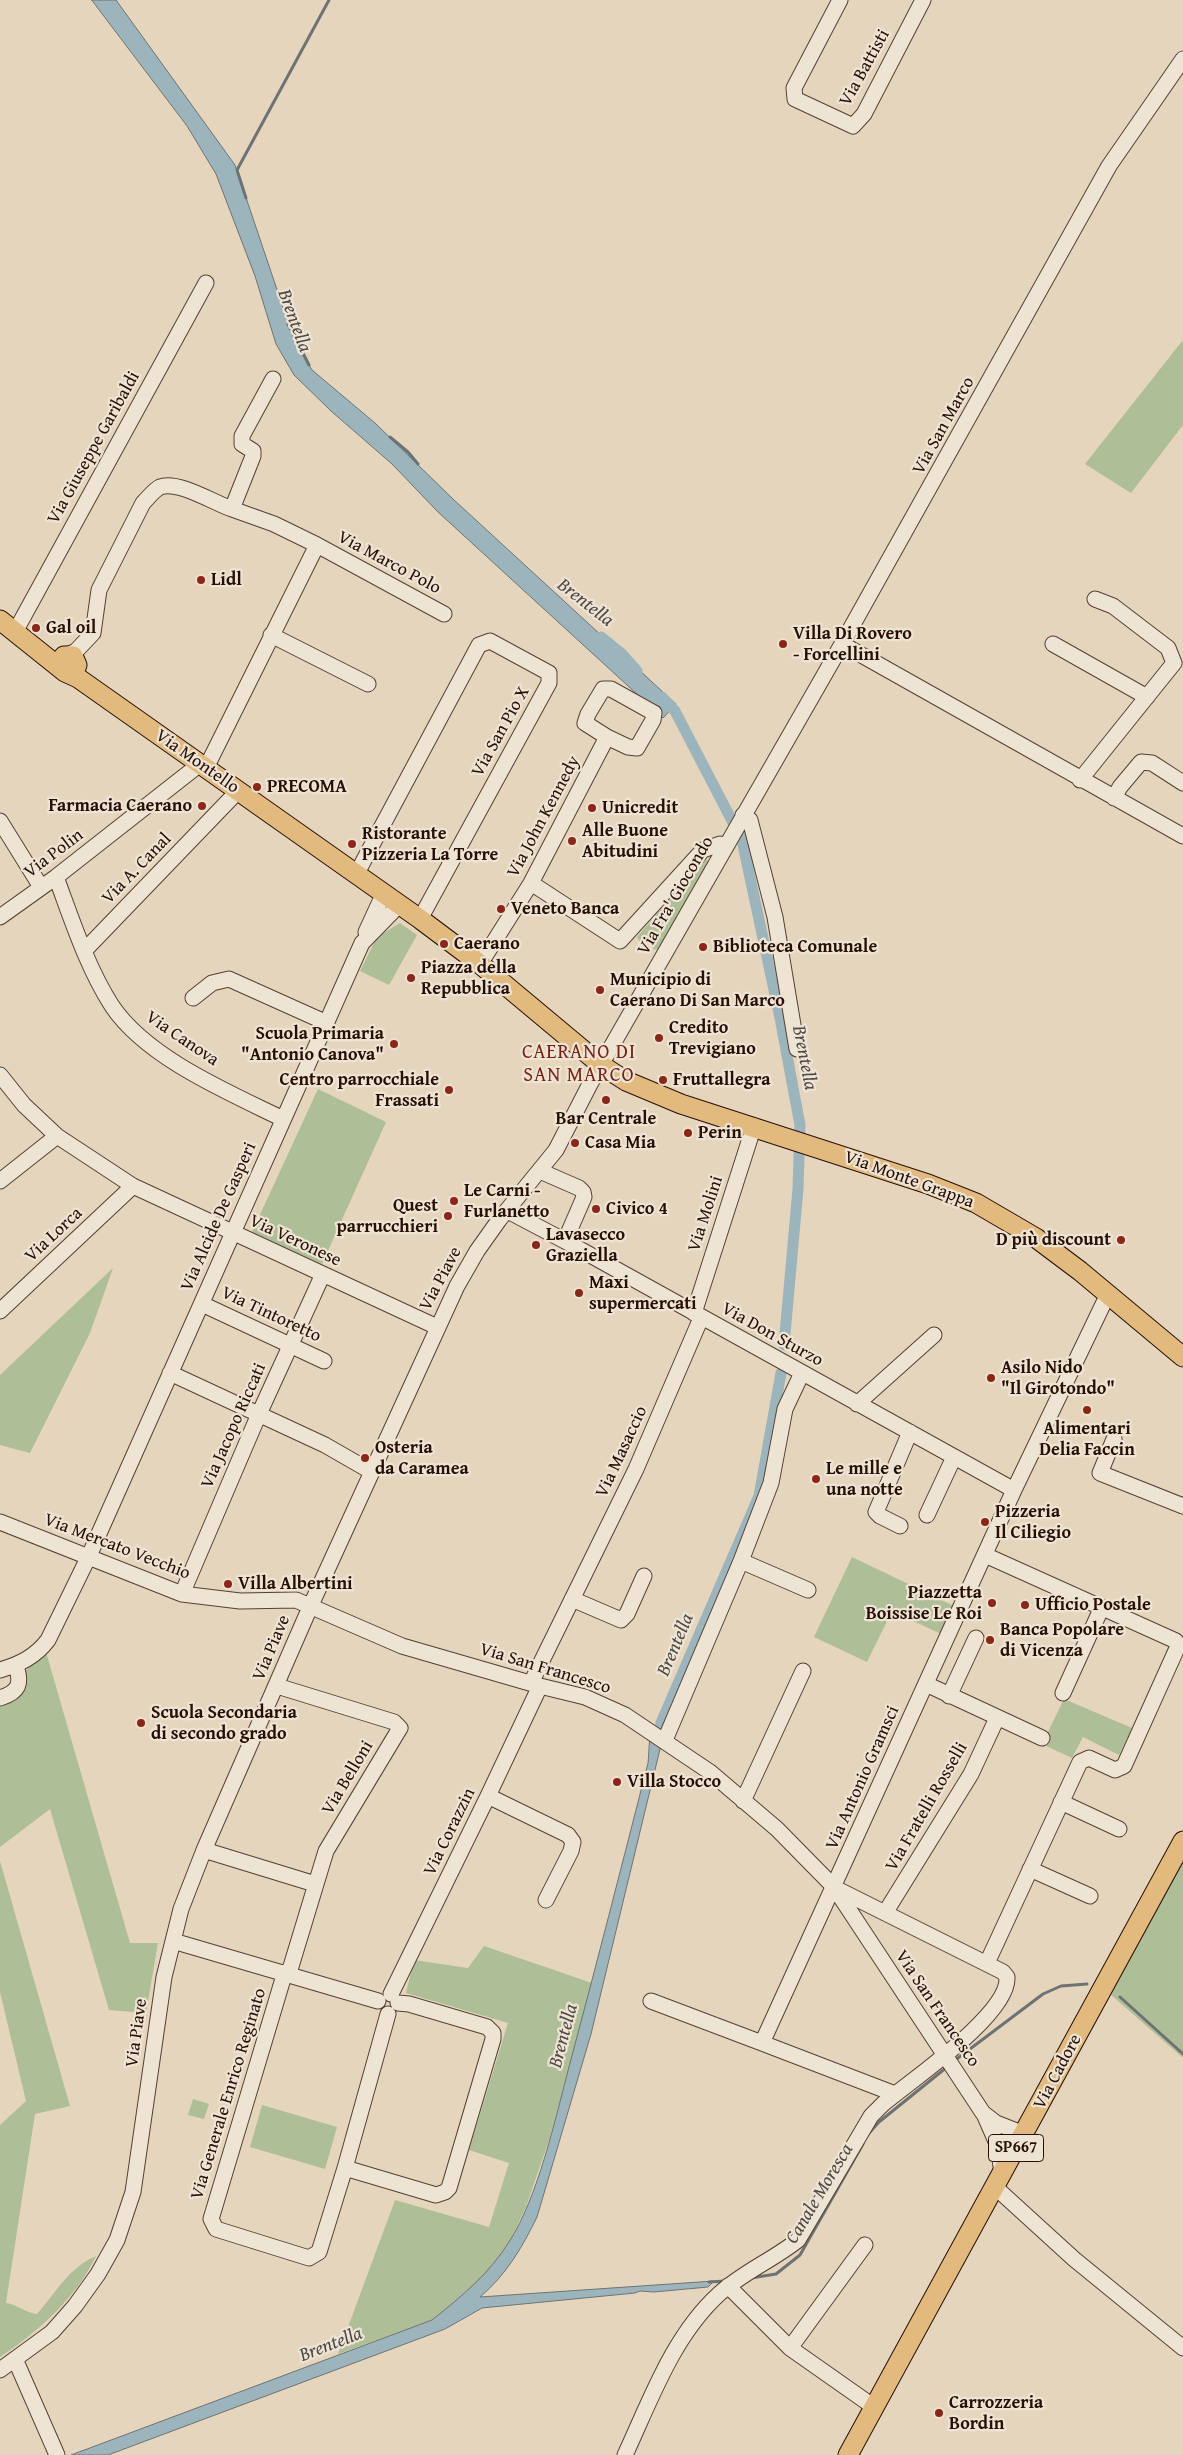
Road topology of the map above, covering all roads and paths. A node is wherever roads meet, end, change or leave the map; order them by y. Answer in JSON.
{"nodes":[{"id":1,"x":840,"y":0,"type":"edge"},
{"id":2,"x":923,"y":0,"type":"edge"},
{"id":3,"x":1183,"y":59,"type":"edge"},
{"id":4,"x":206,"y":283,"type":"dead end"},
{"id":5,"x":273,"y":380,"type":"dead end"},
{"id":6,"x":232,"y":509,"type":"junction"},
{"id":7,"x":316,"y":545,"type":"junction"},
{"id":8,"x":1095,"y":599,"type":"dead end"},
{"id":9,"x":444,"y":614,"type":"dead end"},
{"id":10,"x":0,"y":620,"type":"edge"},
{"id":11,"x":15,"y":632,"type":"junction"},
{"id":12,"x":271,"y":635,"type":"junction"},
{"id":13,"x":842,"y":644,"type":"junction"},
{"id":14,"x":1053,"y":644,"type":"dead end"},
{"id":15,"x":68,"y":664,"type":"junction"},
{"id":16,"x":368,"y":684,"type":"dead end"},
{"id":17,"x":1147,"y":697,"type":"junction"},
{"id":18,"x":607,"y":737,"type":"junction"},
{"id":19,"x":203,"y":766,"type":"junction"},
{"id":20,"x":1080,"y":780,"type":"junction"},
{"id":21,"x":1183,"y":783,"type":"edge"},
{"id":22,"x":238,"y":791,"type":"junction"},
{"id":23,"x":1114,"y":798,"type":"junction"},
{"id":24,"x":0,"y":821,"type":"edge"},
{"id":25,"x":740,"y":821,"type":"junction"},
{"id":26,"x":1183,"y":835,"type":"edge"},
{"id":27,"x":726,"y":844,"type":"junction"},
{"id":28,"x":357,"y":873,"type":"junction"},
{"id":29,"x":56,"y":877,"type":"junction"},
{"id":30,"x":531,"y":883,"type":"junction"},
{"id":31,"x":41,"y":887,"type":"junction"},
{"id":32,"x":384,"y":893,"type":"junction"},
{"id":33,"x":400,"y":904,"type":"junction"},
{"id":34,"x":0,"y":917,"type":"edge"},
{"id":35,"x":420,"y":919,"type":"junction"},
{"id":36,"x":362,"y":943,"type":"junction"},
{"id":37,"x":84,"y":951,"type":"junction"},
{"id":38,"x":480,"y":964,"type":"junction"},
{"id":39,"x":193,"y":998,"type":"dead end"},
{"id":40,"x":327,"y":1023,"type":"junction"},
{"id":41,"x":797,"y":1049,"type":"dead end"},
{"id":42,"x":601,"y":1065,"type":"junction"},
{"id":43,"x":0,"y":1075,"type":"edge"},
{"id":44,"x":283,"y":1118,"type":"junction"},
{"id":45,"x":754,"y":1126,"type":"junction"},
{"id":46,"x":57,"y":1136,"type":"junction"},
{"id":47,"x":540,"y":1171,"type":"junction"},
{"id":48,"x":0,"y":1181,"type":"edge"},
{"id":49,"x":133,"y":1186,"type":"junction"},
{"id":50,"x":508,"y":1211,"type":"junction"},
{"id":51,"x":233,"y":1232,"type":"junction"},
{"id":52,"x":564,"y":1241,"type":"junction"},
{"id":53,"x":323,"y":1274,"type":"junction"},
{"id":54,"x":1108,"y":1294,"type":"junction"},
{"id":55,"x":202,"y":1304,"type":"junction"},
{"id":56,"x":0,"y":1311,"type":"edge"},
{"id":57,"x":697,"y":1315,"type":"junction"},
{"id":58,"x":437,"y":1328,"type":"junction"},
{"id":59,"x":934,"y":1335,"type":"dead end"},
{"id":60,"x":290,"y":1345,"type":"junction"},
{"id":61,"x":1183,"y":1357,"type":"edge"},
{"id":62,"x":324,"y":1361,"type":"dead end"},
{"id":63,"x":802,"y":1373,"type":"junction"},
{"id":64,"x":170,"y":1374,"type":"junction"},
{"id":65,"x":857,"y":1404,"type":"junction"},
{"id":66,"x":259,"y":1414,"type":"junction"},
{"id":67,"x":910,"y":1432,"type":"junction"},
{"id":68,"x":1114,"y":1439,"type":"dead end"},
{"id":69,"x":954,"y":1457,"type":"junction"},
{"id":70,"x":372,"y":1472,"type":"junction"},
{"id":71,"x":1014,"y":1490,"type":"junction"},
{"id":72,"x":1183,"y":1506,"type":"edge"},
{"id":73,"x":927,"y":1515,"type":"dead end"},
{"id":74,"x":0,"y":1522,"type":"edge"},
{"id":75,"x":900,"y":1526,"type":"dead end"},
{"id":76,"x":985,"y":1555,"type":"junction"},
{"id":77,"x":89,"y":1556,"type":"junction"},
{"id":78,"x":741,"y":1560,"type":"junction"},
{"id":79,"x":644,"y":1576,"type":"dead end"},
{"id":80,"x":808,"y":1590,"type":"dead end"},
{"id":81,"x":182,"y":1594,"type":"junction"},
{"id":82,"x":572,"y":1599,"type":"junction"},
{"id":83,"x":311,"y":1605,"type":"junction"},
{"id":84,"x":1102,"y":1607,"type":"junction"},
{"id":85,"x":976,"y":1638,"type":"dead end"},
{"id":86,"x":1180,"y":1643,"type":"edge"},
{"id":87,"x":16,"y":1666,"type":"junction"},
{"id":88,"x":0,"y":1670,"type":"edge"},
{"id":89,"x":803,"y":1671,"type":"dead end"},
{"id":90,"x":535,"y":1684,"type":"junction"},
{"id":91,"x":926,"y":1684,"type":"junction"},
{"id":92,"x":277,"y":1686,"type":"junction"},
{"id":93,"x":1063,"y":1693,"type":"dead end"},
{"id":94,"x":949,"y":1696,"type":"junction"},
{"id":95,"x":0,"y":1698,"type":"edge"},
{"id":96,"x":997,"y":1718,"type":"junction"},
{"id":97,"x":1042,"y":1738,"type":"dead end"},
{"id":98,"x":664,"y":1740,"type":"junction"},
{"id":99,"x":488,"y":1796,"type":"junction"},
{"id":100,"x":743,"y":1801,"type":"junction"},
{"id":101,"x":1061,"y":1802,"type":"junction"},
{"id":102,"x":1119,"y":1829,"type":"dead end"},
{"id":103,"x":1183,"y":1840,"type":"edge"},
{"id":104,"x":204,"y":1850,"type":"junction"},
{"id":105,"x":1030,"y":1869,"type":"junction"},
{"id":106,"x":315,"y":1884,"type":"junction"},
{"id":107,"x":834,"y":1888,"type":"junction"},
{"id":108,"x":1090,"y":1896,"type":"dead end"},
{"id":109,"x":546,"y":1900,"type":"dead end"},
{"id":110,"x":885,"y":1913,"type":"junction"},
{"id":111,"x":173,"y":1941,"type":"junction"},
{"id":112,"x":987,"y":1963,"type":"junction"},
{"id":113,"x":287,"y":1973,"type":"junction"},
{"id":114,"x":651,"y":2001,"type":"dead end"},
{"id":115,"x":388,"y":2003,"type":"junction"},
{"id":116,"x":762,"y":2043,"type":"junction"},
{"id":117,"x":947,"y":2056,"type":"junction"},
{"id":118,"x":895,"y":2094,"type":"junction"},
{"id":119,"x":983,"y":2113,"type":"junction"},
{"id":120,"x":996,"y":2139,"type":"junction"},
{"id":121,"x":1021,"y":2139,"type":"junction"},
{"id":122,"x":345,"y":2168,"type":"junction"},
{"id":123,"x":999,"y":2180,"type":"junction"},
{"id":124,"x":865,"y":2245,"type":"dead end"},
{"id":125,"x":729,"y":2286,"type":"junction"},
{"id":126,"x":790,"y":2348,"type":"junction"},
{"id":127,"x":1183,"y":2348,"type":"edge"},
{"id":128,"x":15,"y":2359,"type":"junction"},
{"id":129,"x":0,"y":2370,"type":"edge"},
{"id":130,"x":874,"y":2408,"type":"junction"},
{"id":131,"x":57,"y":2455,"type":"edge"},
{"id":132,"x":625,"y":2455,"type":"edge"},
{"id":133,"x":848,"y":2455,"type":"edge"}],
"edges":[{"from":1,"to":2,"type":"street","name":"Via Battisti"},
{"from":3,"to":13,"type":"street","name":"Via San Marco"},
{"from":4,"to":11,"type":"street","name":"Via Giuseppe Garibaldi"},
{"from":5,"to":6,"type":"street"},
{"from":6,"to":7,"type":"street","name":"Via Marco Polo"},
{"from":6,"to":15,"type":"street","name":"Via Marco Polo"},
{"from":7,"to":9,"type":"street","name":"Via Marco Polo"},
{"from":7,"to":12,"type":"street","name":"Via Marco Polo"},
{"from":8,"to":17,"type":"street"},
{"from":10,"to":11,"type":"main road","name":"Via Montello"},
{"from":11,"to":15,"type":"main road","name":"Via Montello"},
{"from":12,"to":16,"type":"street"},
{"from":12,"to":19,"type":"street","name":"Via Marco Polo"},
{"from":13,"to":20,"type":"street"},
{"from":13,"to":25,"type":"street","name":"Via San Marco"},
{"from":14,"to":17,"type":"street"},
{"from":15,"to":19,"type":"main road","name":"Via Montello"},
{"from":17,"to":20,"type":"street"},
{"from":18,"to":18,"type":"street"},
{"from":18,"to":30,"type":"street","name":"Via John Kennedy"},
{"from":19,"to":22,"type":"main road","name":"Via Montello"},
{"from":19,"to":29,"type":"street","name":"Via Polin"},
{"from":20,"to":23,"type":"street"},
{"from":21,"to":23,"type":"street"},
{"from":22,"to":28,"type":"main road","name":"Via Montello"},
{"from":22,"to":37,"type":"street","name":"Via A. Canal"},
{"from":23,"to":26,"type":"street"},
{"from":24,"to":31,"type":"street"},
{"from":25,"to":27,"type":"street","name":"Via Fra' Giocondo"},
{"from":25,"to":41,"type":"street"},
{"from":27,"to":30,"type":"street"},
{"from":27,"to":42,"type":"street","name":"Via Fra' Giocondo"},
{"from":28,"to":32,"type":"main road","name":"Via Montello"},
{"from":28,"to":35,"type":"street","name":"Via San Pio X"},
{"from":29,"to":31,"type":"street","name":"Via Polin"},
{"from":29,"to":37,"type":"street","name":"Via Canova"},
{"from":30,"to":38,"type":"street","name":"Via John Kennedy"},
{"from":31,"to":34,"type":"street","name":"Via Polin"},
{"from":32,"to":33,"type":"main road","name":"Via Montello"},
{"from":32,"to":36,"type":"street"},
{"from":33,"to":35,"type":"main road","name":"Via Montello"},
{"from":33,"to":36,"type":"street","name":"Via Alcide De Gasperi"},
{"from":35,"to":38,"type":"main road","name":"Via Montello"},
{"from":36,"to":40,"type":"street","name":"Via Alcide De Gasperi"},
{"from":37,"to":44,"type":"street","name":"Via Canova"},
{"from":38,"to":42,"type":"main road","name":"Via Montello"},
{"from":39,"to":40,"type":"street"},
{"from":40,"to":44,"type":"street","name":"Via Alcide De Gasperi"},
{"from":42,"to":45,"type":"main road","name":"Via Monte Grappa"},
{"from":42,"to":47,"type":"street","name":"Via Piave"},
{"from":43,"to":46,"type":"street","name":"Via Veronese"},
{"from":44,"to":51,"type":"street","name":"Via Alcide De Gasperi"},
{"from":45,"to":54,"type":"main road","name":"Via Monte Grappa"},
{"from":45,"to":57,"type":"street","name":"Via Molini"},
{"from":46,"to":48,"type":"street"},
{"from":46,"to":49,"type":"street","name":"Via Veronese"},
{"from":47,"to":50,"type":"street","name":"Via Piave"},
{"from":47,"to":52,"type":"street"},
{"from":49,"to":51,"type":"street","name":"Via Veronese"},
{"from":49,"to":56,"type":"street","name":"Via Lorca"},
{"from":50,"to":52,"type":"street","name":"Via Don Sturzo"},
{"from":50,"to":58,"type":"street","name":"Via Piave"},
{"from":51,"to":53,"type":"street","name":"Via Veronese"},
{"from":51,"to":55,"type":"street","name":"Via Alcide De Gasperi"},
{"from":52,"to":57,"type":"street","name":"Via Don Sturzo"},
{"from":53,"to":58,"type":"street","name":"Via Veronese"},
{"from":53,"to":60,"type":"street","name":"Via Jacopo Riccati"},
{"from":54,"to":61,"type":"main road","name":"Via Monte Grappa"},
{"from":54,"to":71,"type":"street","name":"Via Antonio Gramsci"},
{"from":55,"to":60,"type":"street","name":"Via Tintoretto"},
{"from":55,"to":64,"type":"street","name":"Via Alcide De Gasperi"},
{"from":57,"to":63,"type":"street","name":"Via Don Sturzo"},
{"from":57,"to":82,"type":"street","name":"Via Masaccio"},
{"from":58,"to":70,"type":"street","name":"Via Piave"},
{"from":59,"to":65,"type":"street"},
{"from":60,"to":62,"type":"street","name":"Via Tintoretto"},
{"from":60,"to":66,"type":"street","name":"Via Jacopo Riccati"},
{"from":63,"to":65,"type":"street","name":"Via Don Sturzo"},
{"from":63,"to":78,"type":"street"},
{"from":64,"to":66,"type":"street"},
{"from":64,"to":77,"type":"street","name":"Via Alcide De Gasperi"},
{"from":65,"to":67,"type":"street","name":"Via Don Sturzo"},
{"from":66,"to":70,"type":"street"},
{"from":66,"to":81,"type":"street","name":"Via Jacopo Riccati"},
{"from":67,"to":69,"type":"street","name":"Via Don Sturzo"},
{"from":67,"to":75,"type":"street"},
{"from":68,"to":72,"type":"street"},
{"from":69,"to":71,"type":"street","name":"Via Don Sturzo"},
{"from":69,"to":73,"type":"street"},
{"from":70,"to":83,"type":"street","name":"Via Piave"},
{"from":71,"to":76,"type":"street","name":"Via Antonio Gramsci"},
{"from":74,"to":77,"type":"street","name":"Via Mercato Vecchio"},
{"from":76,"to":84,"type":"street"},
{"from":76,"to":91,"type":"street","name":"Via Antonio Gramsci"},
{"from":77,"to":81,"type":"street","name":"Via Mercato Vecchio"},
{"from":77,"to":87,"type":"street","name":"Via Alcide De Gasperi"},
{"from":78,"to":80,"type":"street"},
{"from":78,"to":98,"type":"street"},
{"from":79,"to":82,"type":"street"},
{"from":81,"to":83,"type":"street","name":"Via Mercato Vecchio"},
{"from":82,"to":90,"type":"street","name":"Via Masaccio"},
{"from":83,"to":90,"type":"street","name":"Via San Francesco"},
{"from":83,"to":92,"type":"street","name":"Via Piave"},
{"from":84,"to":86,"type":"street"},
{"from":84,"to":93,"type":"street"},
{"from":85,"to":94,"type":"street"},
{"from":86,"to":101,"type":"street"},
{"from":87,"to":88,"type":"street","name":"Via Alcide De Gasperi"},
{"from":87,"to":95,"type":"street"},
{"from":89,"to":100,"type":"street"},
{"from":90,"to":98,"type":"street","name":"Via San Francesco"},
{"from":90,"to":99,"type":"street","name":"Via Corazzin"},
{"from":91,"to":94,"type":"street"},
{"from":91,"to":107,"type":"street","name":"Via Antonio Gramsci"},
{"from":92,"to":104,"type":"street","name":"Via Piave"},
{"from":92,"to":106,"type":"street","name":"Via Belloni"},
{"from":94,"to":96,"type":"street"},
{"from":96,"to":97,"type":"street"},
{"from":96,"to":110,"type":"street","name":"Via Fratelli Rosselli"},
{"from":98,"to":100,"type":"street","name":"Via San Francesco"},
{"from":99,"to":109,"type":"street"},
{"from":99,"to":115,"type":"street","name":"Via Corazzin"},
{"from":100,"to":107,"type":"street","name":"Via San Francesco"},
{"from":101,"to":102,"type":"street"},
{"from":101,"to":105,"type":"street"},
{"from":103,"to":121,"type":"main road","name":"Via Cadore","number":"SP667"},
{"from":104,"to":106,"type":"street"},
{"from":104,"to":111,"type":"street","name":"Via Piave"},
{"from":105,"to":108,"type":"street"},
{"from":105,"to":112,"type":"street"},
{"from":106,"to":113,"type":"street","name":"Via Belloni"},
{"from":107,"to":110,"type":"street"},
{"from":107,"to":116,"type":"street"},
{"from":107,"to":117,"type":"street","name":"Via San Francesco"},
{"from":110,"to":112,"type":"street"},
{"from":111,"to":113,"type":"street","name":"Via Generale Enrico Reginato"},
{"from":111,"to":128,"type":"street","name":"Via Piave"},
{"from":112,"to":117,"type":"street"},
{"from":113,"to":115,"type":"street","name":"Via Generale Enrico Reginato"},
{"from":113,"to":122,"type":"street","name":"Via Generale Enrico Reginato"},
{"from":114,"to":116,"type":"street"},
{"from":115,"to":122,"type":"street","name":"Via Generale Enrico Reginato"},
{"from":115,"to":122,"type":"street"},
{"from":116,"to":118,"type":"street"},
{"from":117,"to":118,"type":"street"},
{"from":117,"to":119,"type":"street","name":"Via San Francesco"},
{"from":118,"to":125,"type":"street"},
{"from":119,"to":120,"type":"street"},
{"from":119,"to":121,"type":"street","name":"Via San Francesco"},
{"from":120,"to":121,"type":"street"},
{"from":120,"to":123,"type":"street"},
{"from":121,"to":123,"type":"main road","name":"Via Cadore","number":"SP667"},
{"from":123,"to":127,"type":"street"},
{"from":123,"to":130,"type":"main road","name":"Via Cadore","number":"SP667"},
{"from":124,"to":126,"type":"street"},
{"from":125,"to":126,"type":"street"},
{"from":125,"to":132,"type":"street"},
{"from":126,"to":130,"type":"street"},
{"from":128,"to":129,"type":"street","name":"Via Piave"},
{"from":128,"to":131,"type":"street"},
{"from":130,"to":133,"type":"main road","name":"Via Cadore","number":"SP667"}]}
